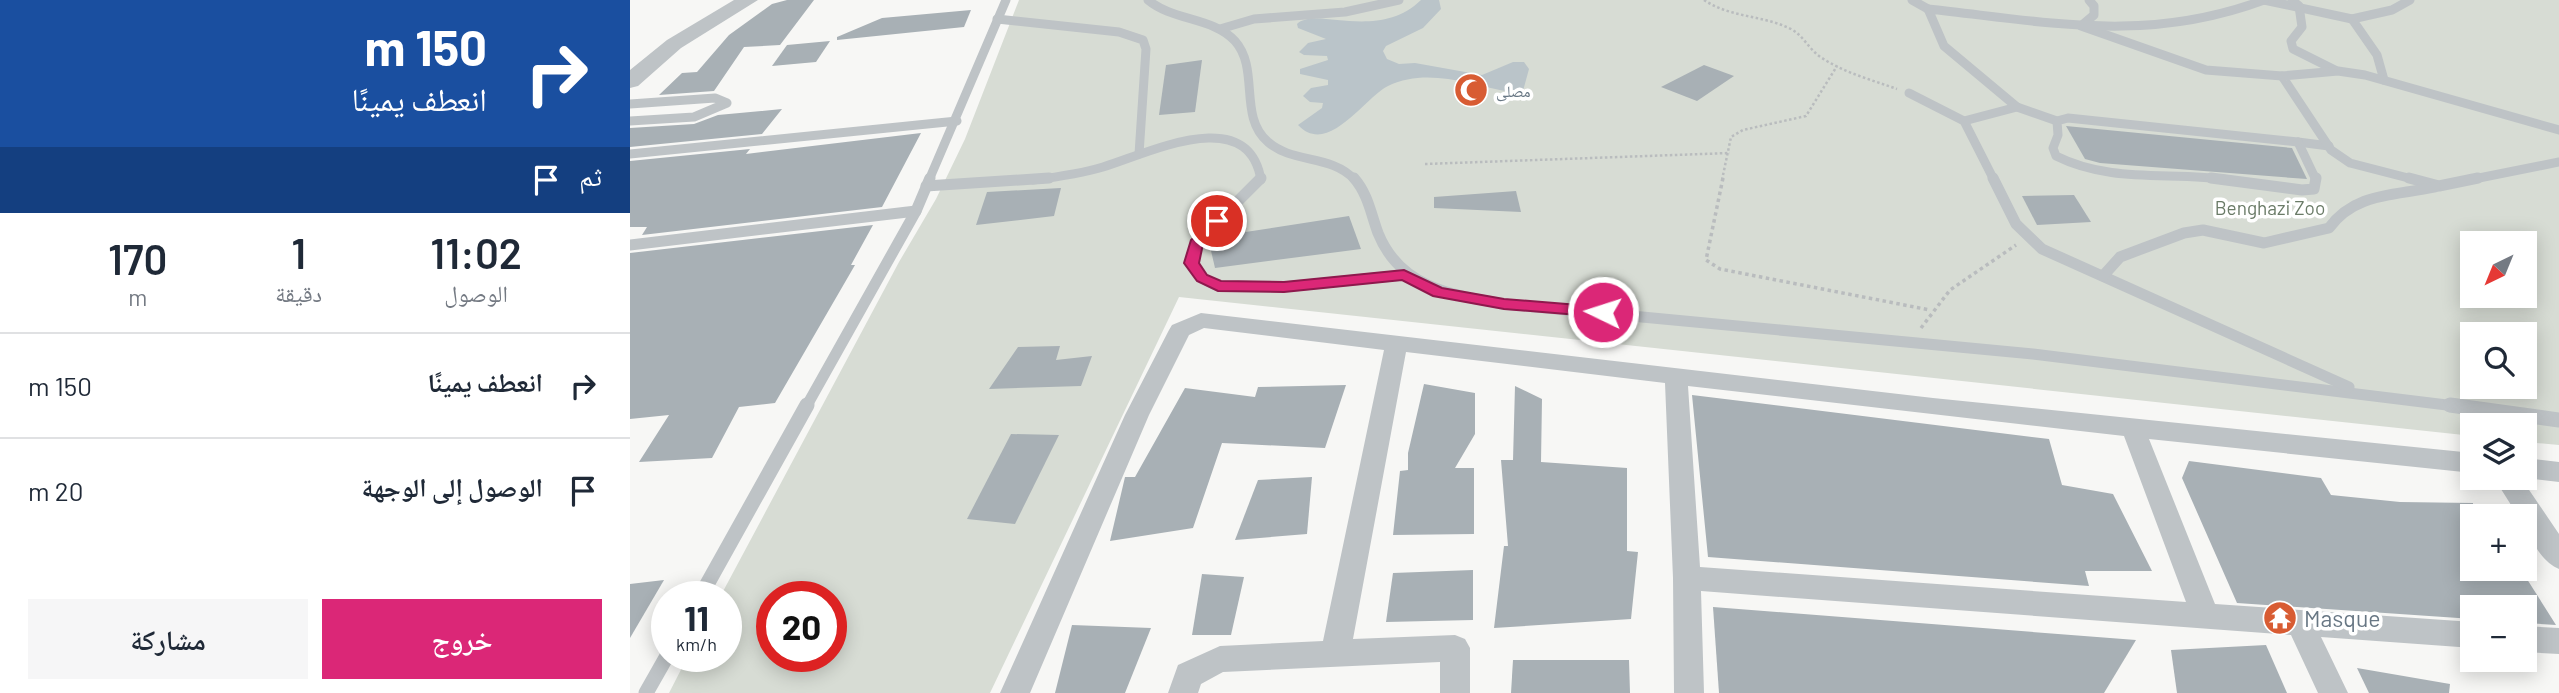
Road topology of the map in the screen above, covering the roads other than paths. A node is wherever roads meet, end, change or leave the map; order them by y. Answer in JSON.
{"nodes":[{"id":1,"x":748,"y":0,"type":"edge"},
{"id":2,"x":1006,"y":0,"type":"edge"},
{"id":3,"x":1148,"y":0,"type":"edge"},
{"id":4,"x":1399,"y":0,"type":"edge"},
{"id":5,"x":1912,"y":0,"type":"edge"},
{"id":6,"x":2089,"y":0,"type":"edge"},
{"id":7,"x":2264,"y":0,"type":"edge"},
{"id":8,"x":2410,"y":0,"type":"edge"},
{"id":9,"x":2295,"y":3,"type":"edge"},
{"id":10,"x":1928,"y":9,"type":"junction"},
{"id":11,"x":997,"y":19,"type":"junction"},
{"id":12,"x":2352,"y":19,"type":"junction"},
{"id":13,"x":2081,"y":26,"type":"junction"},
{"id":14,"x":1220,"y":29,"type":"junction"},
{"id":15,"x":2338,"y":71,"type":"junction"},
{"id":16,"x":2282,"y":76,"type":"junction"},
{"id":17,"x":630,"y":80,"type":"edge"},
{"id":18,"x":2384,"y":80,"type":"junction"},
{"id":19,"x":1909,"y":93,"type":"road end"},
{"id":20,"x":630,"y":104,"type":"edge"},
{"id":21,"x":2017,"y":107,"type":"junction"},
{"id":22,"x":630,"y":121,"type":"edge"},
{"id":23,"x":957,"y":121,"type":"junction"},
{"id":24,"x":1964,"y":121,"type":"junction"},
{"id":25,"x":2057,"y":121,"type":"junction"},
{"id":26,"x":2559,"y":130,"type":"edge"},
{"id":27,"x":2298,"y":142,"type":"junction"},
{"id":28,"x":2329,"y":146,"type":"junction"},
{"id":29,"x":630,"y":154,"type":"edge"},
{"id":30,"x":1139,"y":154,"type":"junction"},
{"id":31,"x":2559,"y":162,"type":"edge"},
{"id":32,"x":926,"y":186,"type":"junction"},
{"id":33,"x":2439,"y":186,"type":"junction"},
{"id":34,"x":916,"y":211,"type":"junction"},
{"id":35,"x":630,"y":245,"type":"edge"},
{"id":36,"x":1404,"y":275,"type":"junction"},
{"id":37,"x":2103,"y":276,"type":"junction"},
{"id":38,"x":1396,"y":345,"type":"junction"},
{"id":39,"x":1676,"y":378,"type":"junction"},
{"id":40,"x":2359,"y":391,"type":"junction"},
{"id":41,"x":2559,"y":420,"type":"edge"},
{"id":42,"x":2132,"y":426,"type":"junction"},
{"id":43,"x":2460,"y":462,"type":"edge"},
{"id":44,"x":2537,"y":469,"type":"edge"},
{"id":45,"x":2559,"y":472,"type":"edge"},
{"id":46,"x":2515,"y":490,"type":"edge"},
{"id":47,"x":2559,"y":557,"type":"edge"},
{"id":48,"x":1687,"y":578,"type":"junction"},
{"id":49,"x":709,"y":581,"type":"edge"},
{"id":50,"x":2206,"y":616,"type":"junction"},
{"id":51,"x":2300,"y":623,"type":"junction"},
{"id":52,"x":2460,"y":634,"type":"edge"},
{"id":53,"x":2537,"y":640,"type":"edge"},
{"id":54,"x":2559,"y":641,"type":"edge"},
{"id":55,"x":1335,"y":654,"type":"junction"},
{"id":56,"x":658,"y":672,"type":"edge"},
{"id":57,"x":646,"y":693,"type":"edge"},
{"id":58,"x":1015,"y":693,"type":"edge"},
{"id":59,"x":1183,"y":693,"type":"edge"},
{"id":60,"x":1455,"y":693,"type":"edge"},
{"id":61,"x":1689,"y":693,"type":"edge"},
{"id":62,"x":2333,"y":693,"type":"edge"}],
"edges":[{"from":1,"to":17,"type":"street"},
{"from":2,"to":11,"type":"lane"},
{"from":3,"to":14,"type":"lane"},
{"from":4,"to":14,"type":"lane"},
{"from":5,"to":10,"type":"lane"},
{"from":6,"to":13,"type":"lane"},
{"from":7,"to":9,"type":"lane"},
{"from":7,"to":13,"type":"lane"},
{"from":8,"to":12,"type":"lane"},
{"from":9,"to":12,"type":"lane"},
{"from":9,"to":15,"type":"lane"},
{"from":10,"to":13,"type":"lane"},
{"from":10,"to":21,"type":"lane"},
{"from":11,"to":23,"type":"lane"},
{"from":11,"to":30,"type":"lane"},
{"from":12,"to":18,"type":"lane"},
{"from":13,"to":16,"type":"lane"},
{"from":14,"to":36,"type":"lane"},
{"from":15,"to":16,"type":"lane"},
{"from":15,"to":18,"type":"lane"},
{"from":16,"to":28,"type":"lane"},
{"from":18,"to":26,"type":"lane"},
{"from":19,"to":24,"type":"lane"},
{"from":20,"to":22,"type":"lane"},
{"from":21,"to":24,"type":"lane"},
{"from":21,"to":25,"type":"lane"},
{"from":23,"to":29,"type":"lane"},
{"from":23,"to":32,"type":"lane"},
{"from":24,"to":37,"type":"lane"},
{"from":25,"to":27,"type":"lane"},
{"from":25,"to":27,"type":"lane"},
{"from":27,"to":28,"type":"lane"},
{"from":28,"to":33,"type":"lane"},
{"from":30,"to":32,"type":"lane"},
{"from":30,"to":36,"type":"lane"},
{"from":31,"to":33,"type":"lane"},
{"from":32,"to":34,"type":"lane"},
{"from":33,"to":37,"type":"lane"},
{"from":34,"to":35,"type":"lane"},
{"from":34,"to":49,"type":"lane"},
{"from":36,"to":40,"type":"lane"},
{"from":37,"to":40,"type":"lane"},
{"from":38,"to":39,"type":"street"},
{"from":38,"to":55,"type":"street"},
{"from":38,"to":58,"type":"street"},
{"from":39,"to":42,"type":"street"},
{"from":39,"to":48,"type":"street"},
{"from":40,"to":41,"type":"lane"},
{"from":42,"to":43,"type":"street"},
{"from":42,"to":50,"type":"street"},
{"from":44,"to":45,"type":"street"},
{"from":46,"to":47,"type":"street"},
{"from":48,"to":50,"type":"street"},
{"from":48,"to":61,"type":"street"},
{"from":50,"to":51,"type":"street"},
{"from":51,"to":52,"type":"street"},
{"from":51,"to":62,"type":"street"},
{"from":53,"to":54,"type":"street"},
{"from":55,"to":59,"type":"street"},
{"from":55,"to":60,"type":"street"},
{"from":56,"to":57,"type":"lane"}]}
